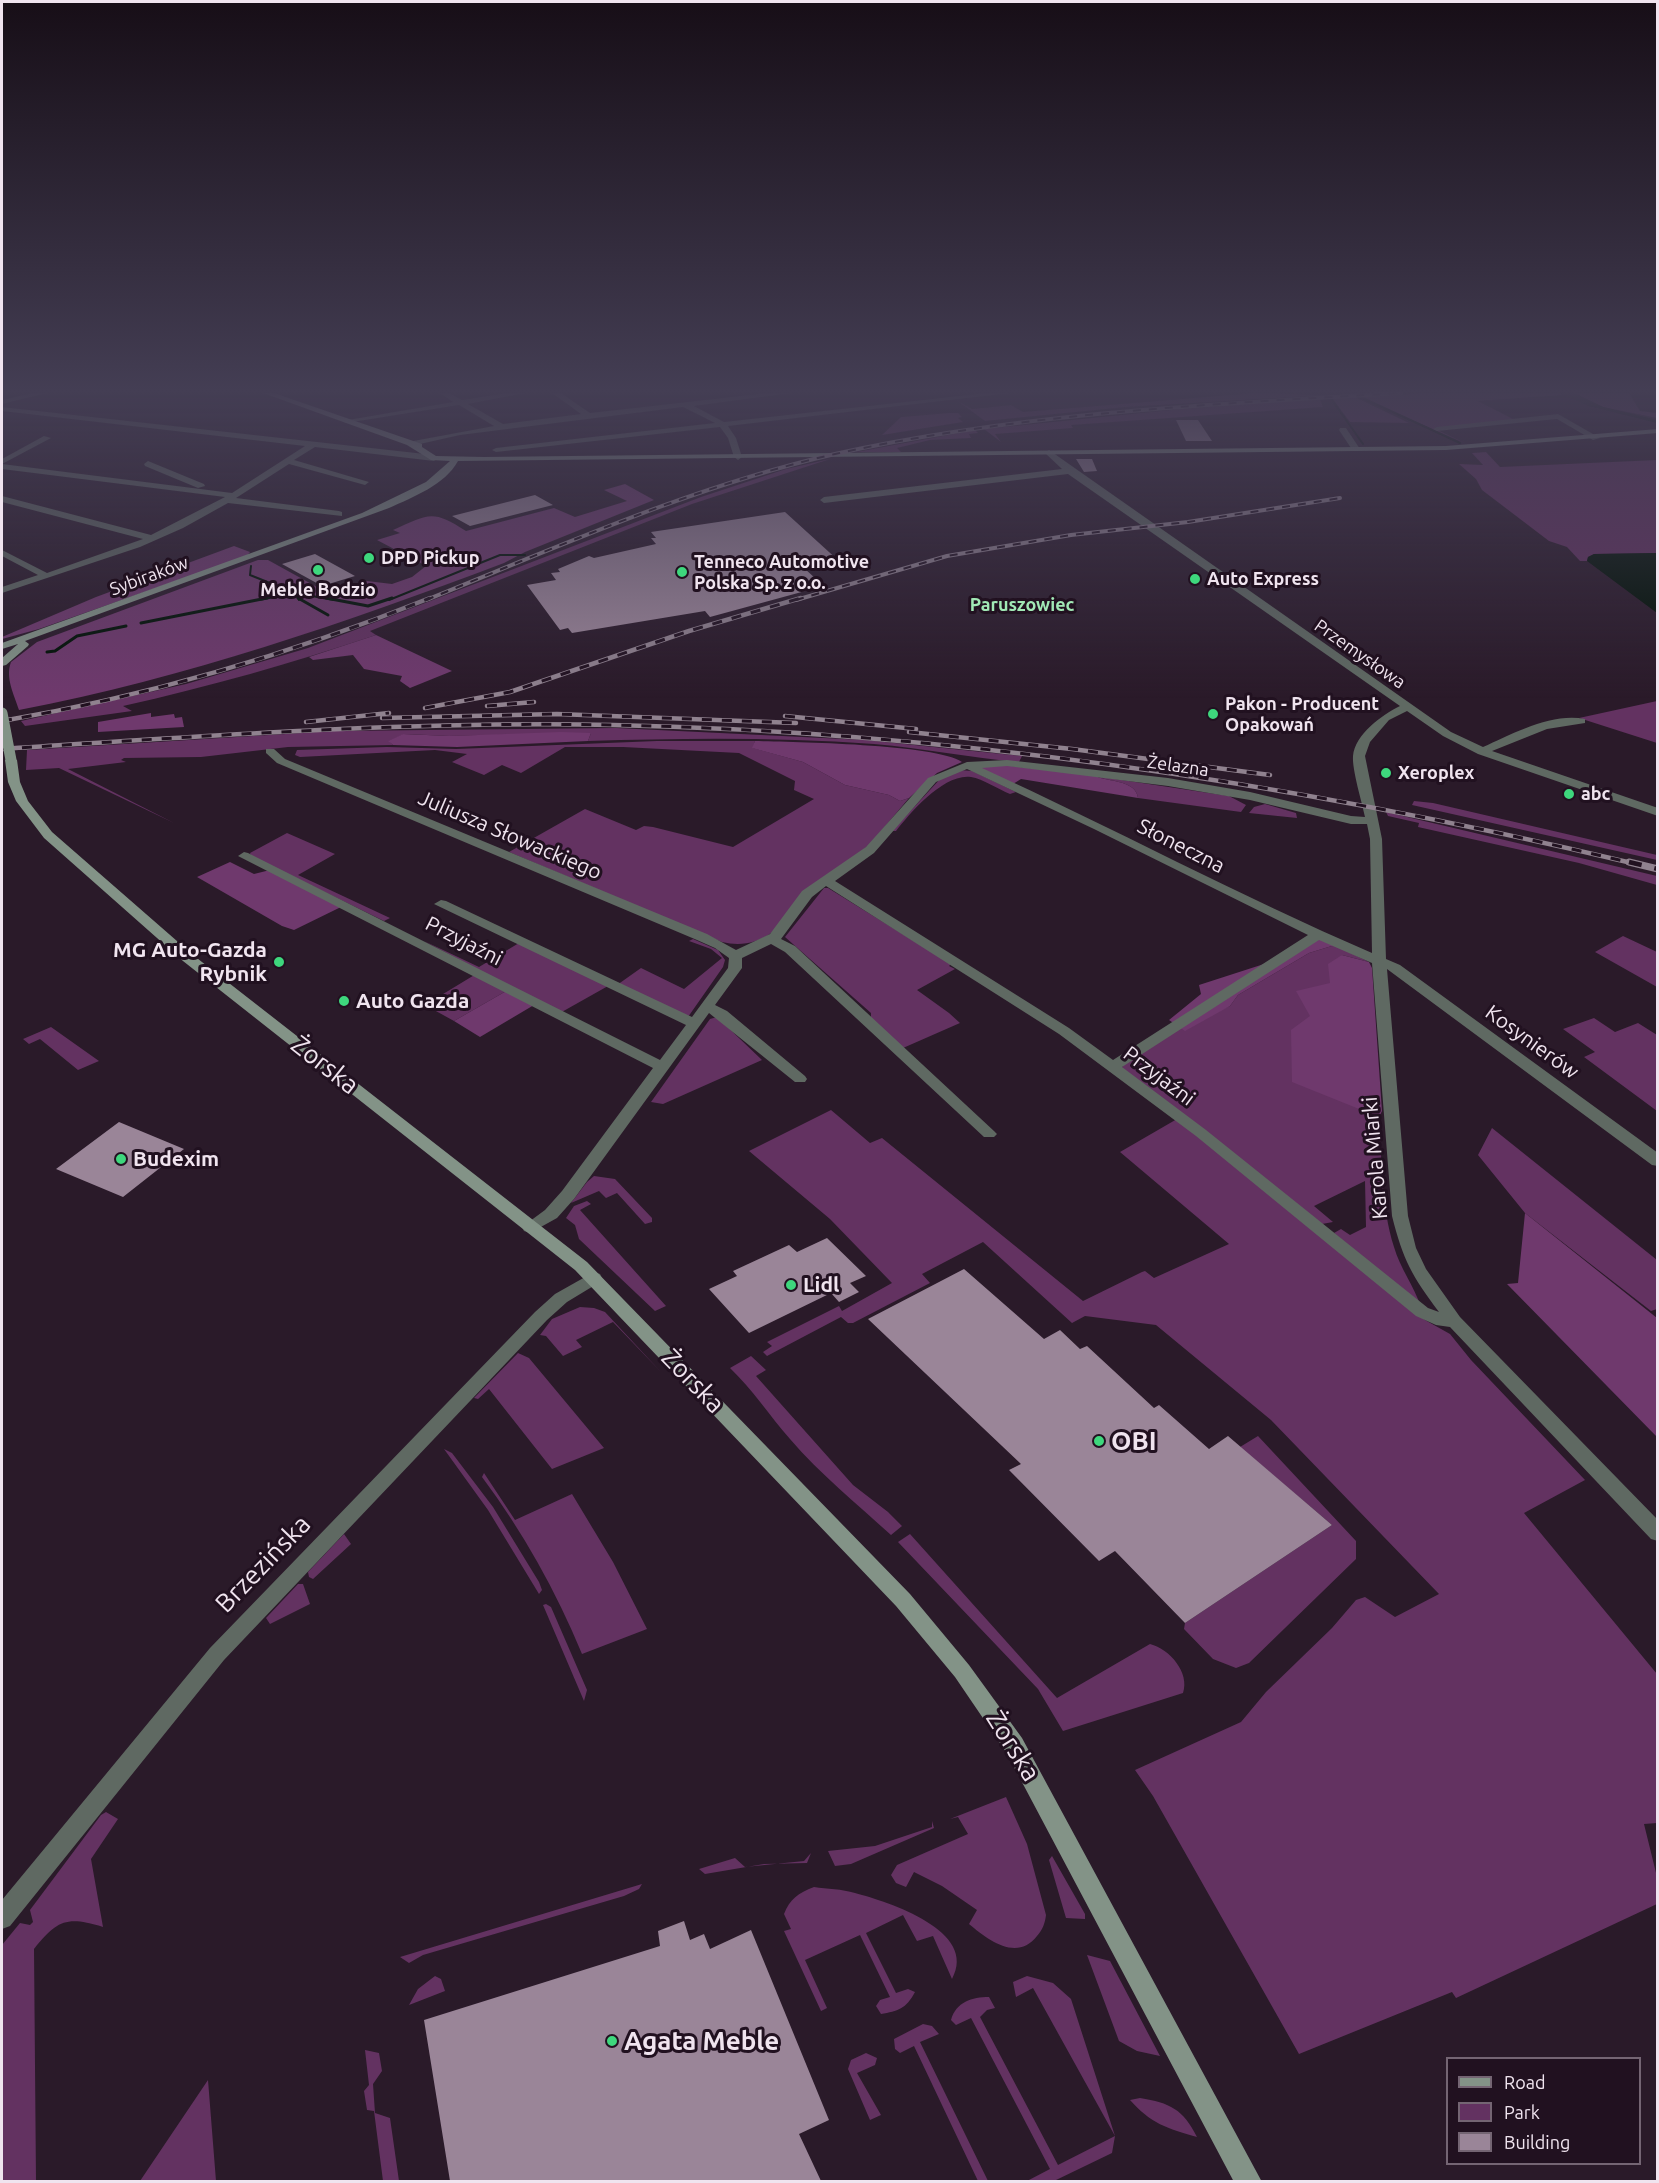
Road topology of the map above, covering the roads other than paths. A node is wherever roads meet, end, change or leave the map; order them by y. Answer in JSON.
{"nodes":[{"id":1,"x":218,"y":495,"type":"edge"},
{"id":2,"x":236,"y":495,"type":"edge"},
{"id":3,"x":402,"y":495,"type":"edge"},
{"id":4,"x":407,"y":495,"type":"edge"},
{"id":5,"x":867,"y":495,"type":"edge"},
{"id":6,"x":1104,"y":495,"type":"edge"},
{"id":7,"x":231,"y":498,"type":"junction"},
{"id":8,"x":2,"y":499,"type":"edge"},
{"id":9,"x":824,"y":500,"type":"dead end"},
{"id":10,"x":388,"y":505,"type":"junction"},
{"id":11,"x":339,"y":514,"type":"dead end"},
{"id":12,"x":151,"y":538,"type":"junction"},
{"id":13,"x":2,"y":554,"type":"edge"},
{"id":14,"x":46,"y":576,"type":"junction"},
{"id":15,"x":2,"y":590,"type":"edge"},
{"id":16,"x":46,"y":631,"type":"junction"},
{"id":17,"x":2,"y":644,"type":"edge"},
{"id":18,"x":2,"y":663,"type":"edge"},
{"id":19,"x":1407,"y":707,"type":"junction"},
{"id":20,"x":2,"y":713,"type":"edge"},
{"id":21,"x":1581,"y":721,"type":"dead end"},
{"id":22,"x":270,"y":751,"type":"dead end"},
{"id":23,"x":1482,"y":752,"type":"junction"},
{"id":24,"x":971,"y":765,"type":"junction"},
{"id":25,"x":1658,"y":812,"type":"edge"},
{"id":26,"x":1374,"y":820,"type":"junction"},
{"id":27,"x":244,"y":856,"type":"dead end"},
{"id":28,"x":825,"y":880,"type":"junction"},
{"id":29,"x":441,"y":904,"type":"dead end"},
{"id":30,"x":1318,"y":934,"type":"junction"},
{"id":31,"x":771,"y":939,"type":"junction"},
{"id":32,"x":735,"y":956,"type":"junction"},
{"id":33,"x":1379,"y":960,"type":"junction"},
{"id":34,"x":707,"y":1006,"type":"junction"},
{"id":35,"x":694,"y":1023,"type":"junction"},
{"id":36,"x":662,"y":1067,"type":"junction"},
{"id":37,"x":1112,"y":1067,"type":"junction"},
{"id":38,"x":800,"y":1079,"type":"dead end"},
{"id":39,"x":989,"y":1134,"type":"dead end"},
{"id":40,"x":1658,"y":1161,"type":"edge"},
{"id":41,"x":531,"y":1227,"type":"junction"},
{"id":42,"x":594,"y":1278,"type":"junction"},
{"id":43,"x":1454,"y":1321,"type":"junction"},
{"id":44,"x":1658,"y":1533,"type":"edge"},
{"id":45,"x":2,"y":1918,"type":"edge"},
{"id":46,"x":1249,"y":2181,"type":"edge"}],
"edges":[{"from":1,"to":7,"type":"street"},
{"from":2,"to":7,"type":"street"},
{"from":3,"to":10,"type":"main road","name":"Sybiraków"},
{"from":4,"to":10,"type":"main road","name":"Sybiraków"},
{"from":5,"to":9,"type":"street"},
{"from":6,"to":19,"type":"street","name":"Przemysłowa"},
{"from":7,"to":11,"type":"street"},
{"from":7,"to":12,"type":"street"},
{"from":8,"to":12,"type":"street"},
{"from":10,"to":16,"type":"main road","name":"Sybiraków"},
{"from":12,"to":14,"type":"street"},
{"from":13,"to":14,"type":"street"},
{"from":14,"to":15,"type":"street"},
{"from":16,"to":17,"type":"main road","name":"Sybiraków"},
{"from":16,"to":18,"type":"main road"},
{"from":19,"to":23,"type":"street","name":"Przemysłowa"},
{"from":19,"to":26,"type":"street","name":"Karola Miarki"},
{"from":20,"to":41,"type":"main road","name":"Żorska","bridge":true},
{"from":21,"to":23,"type":"street"},
{"from":22,"to":32,"type":"street","name":"Juliusza Słowackiego"},
{"from":23,"to":25,"type":"street","name":"Przemysłowa"},
{"from":24,"to":26,"type":"street","name":"Żelazna"},
{"from":24,"to":28,"type":"street"},
{"from":24,"to":30,"type":"street","name":"Słoneczna"},
{"from":26,"to":33,"type":"street","name":"Karola Miarki"},
{"from":27,"to":36,"type":"street","name":"Przyjaźni"},
{"from":28,"to":31,"type":"street"},
{"from":28,"to":37,"type":"street","name":"Przyjaźni"},
{"from":29,"to":35,"type":"street","name":"Przyjaźni"},
{"from":30,"to":33,"type":"street","name":"Słoneczna"},
{"from":30,"to":37,"type":"street"},
{"from":31,"to":32,"type":"street"},
{"from":31,"to":39,"type":"street"},
{"from":32,"to":34,"type":"street"},
{"from":33,"to":40,"type":"street","name":"Kosynierów"},
{"from":33,"to":43,"type":"street","name":"Karola Miarki"},
{"from":34,"to":35,"type":"street"},
{"from":34,"to":38,"type":"street"},
{"from":35,"to":36,"type":"street"},
{"from":36,"to":41,"type":"street"},
{"from":37,"to":43,"type":"street","name":"Przyjaźni"},
{"from":41,"to":42,"type":"main road","name":"Żorska"},
{"from":42,"to":45,"type":"street","name":"Brzezińska"},
{"from":42,"to":46,"type":"main road","name":"Żorska"},
{"from":43,"to":44,"type":"street","name":"Karola Miarki"}]}
